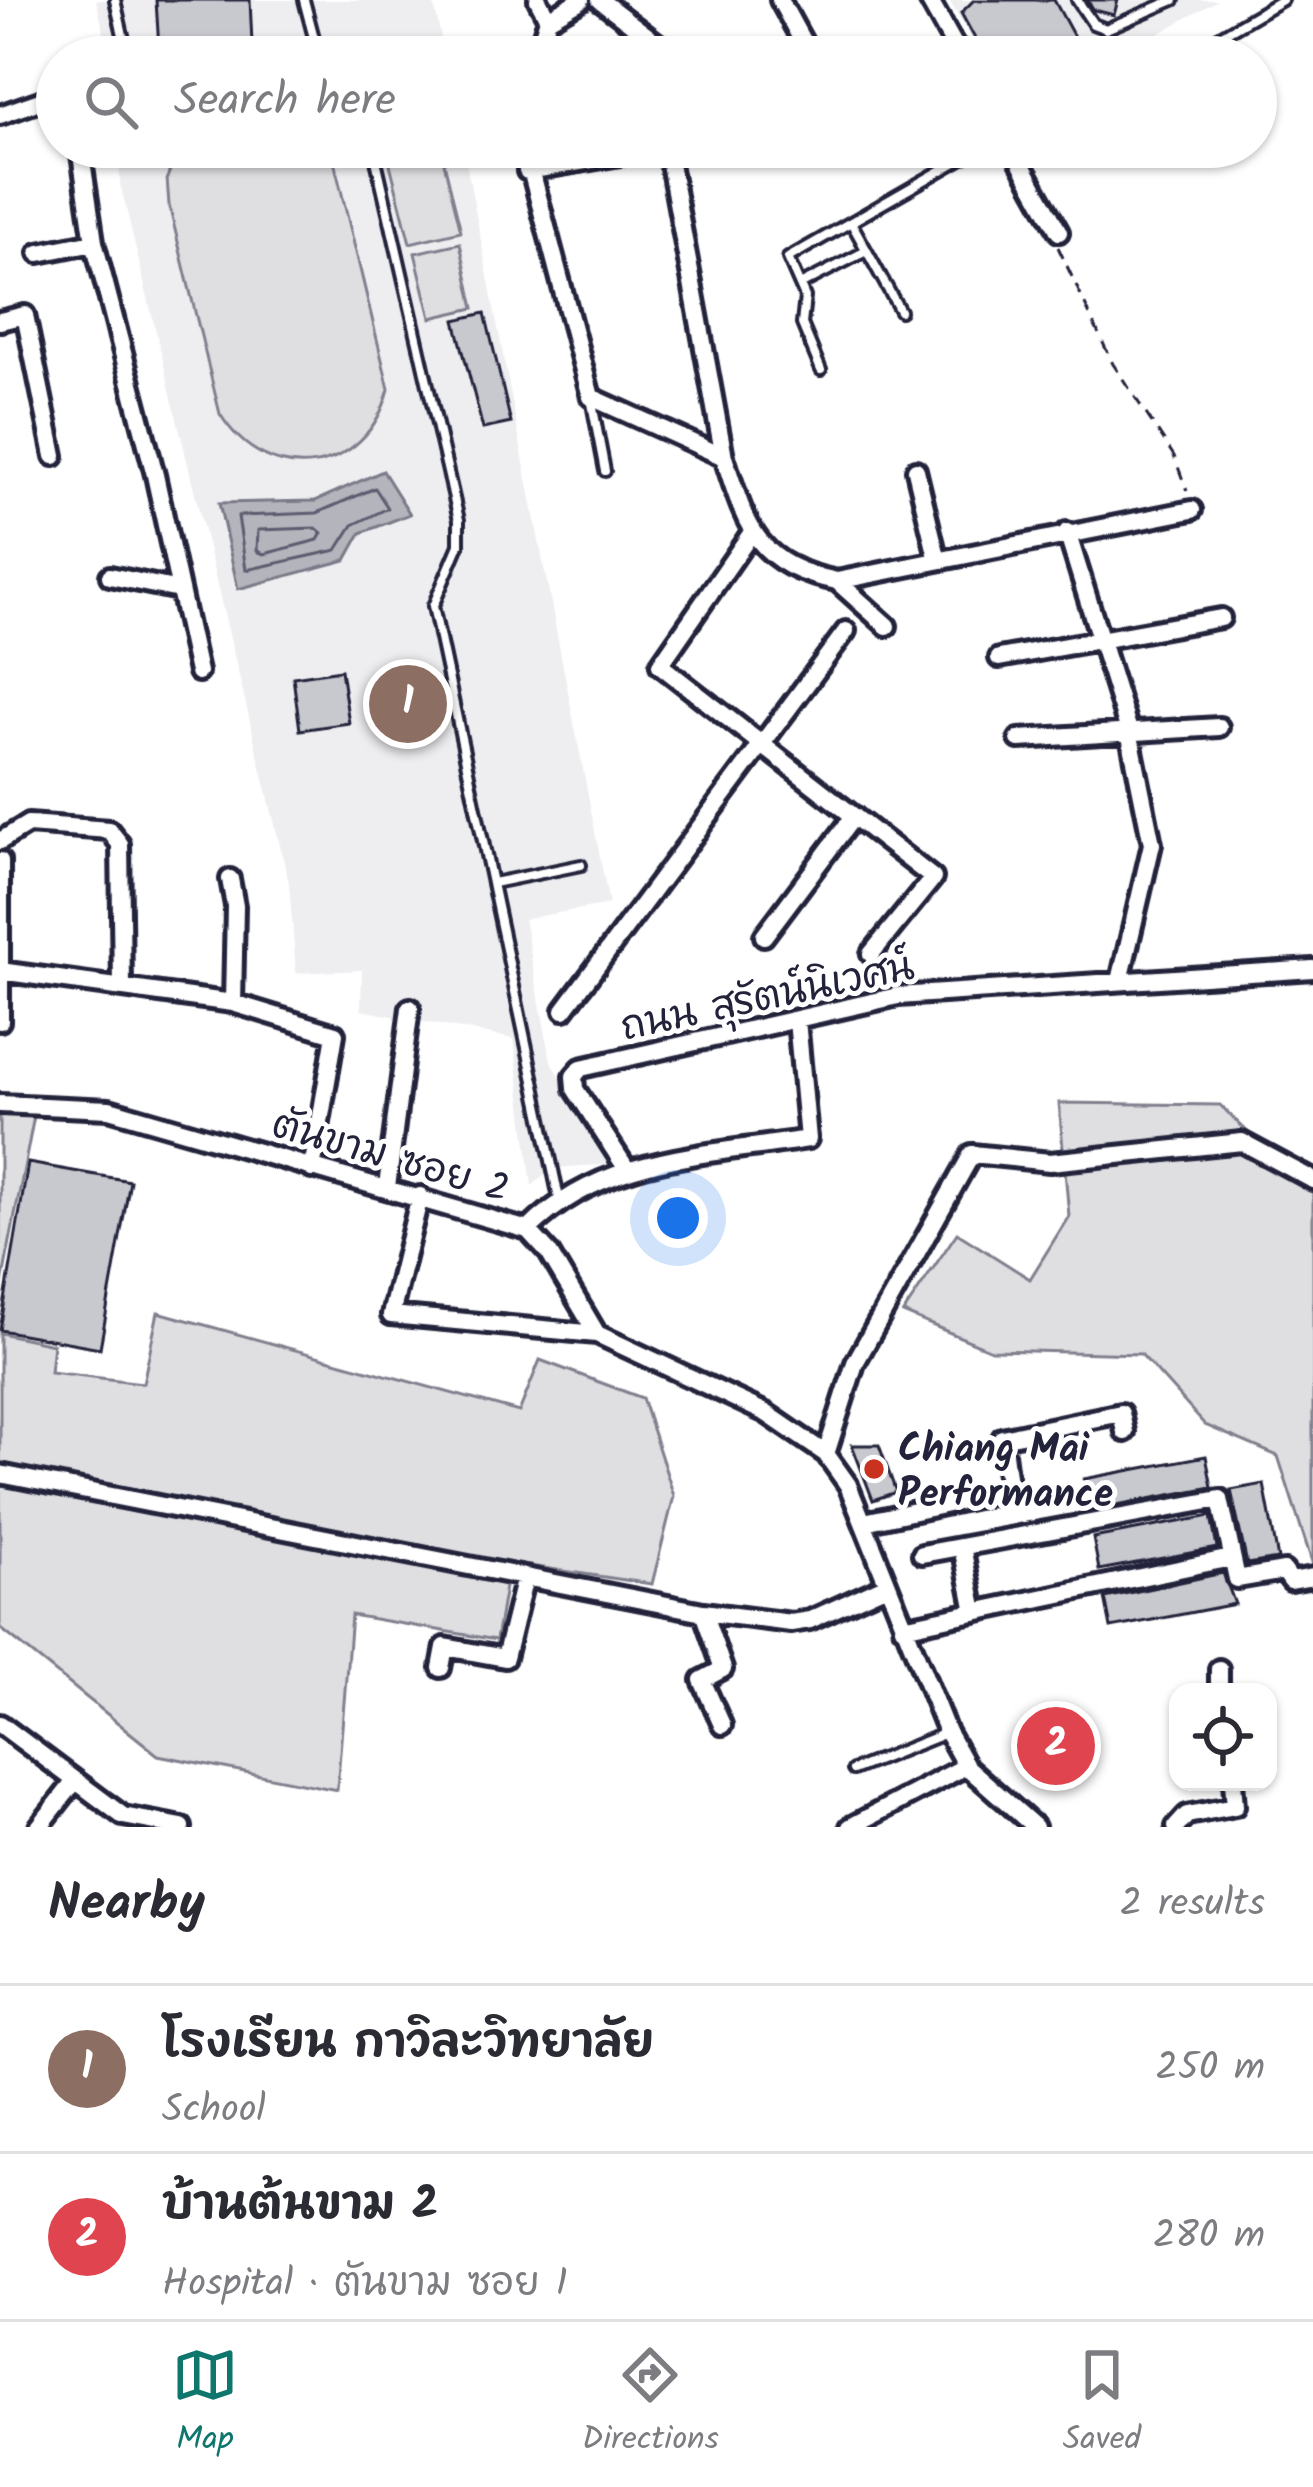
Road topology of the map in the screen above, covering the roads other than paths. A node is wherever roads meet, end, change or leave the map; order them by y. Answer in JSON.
{"nodes":[{"id":1,"x":115,"y":0,"type":"edge"},
{"id":2,"x":304,"y":0,"type":"edge"},
{"id":3,"x":538,"y":0,"type":"edge"},
{"id":4,"x":581,"y":0,"type":"edge"},
{"id":5,"x":600,"y":0,"type":"edge"},
{"id":6,"x":780,"y":0,"type":"edge"},
{"id":7,"x":929,"y":0,"type":"edge"},
{"id":8,"x":1077,"y":0,"type":"edge"},
{"id":9,"x":1174,"y":0,"type":"edge"},
{"id":10,"x":1282,"y":0,"type":"edge"},
{"id":11,"x":548,"y":19,"type":"junction"},
{"id":12,"x":123,"y":36,"type":"edge"},
{"id":13,"x":313,"y":36,"type":"edge"},
{"id":14,"x":543,"y":36,"type":"edge"},
{"id":15,"x":647,"y":36,"type":"edge"},
{"id":16,"x":800,"y":36,"type":"edge"},
{"id":17,"x":949,"y":36,"type":"edge"},
{"id":18,"x":1220,"y":36,"type":"edge"},
{"id":19,"x":36,"y":102,"type":"edge"},
{"id":20,"x":0,"y":115,"type":"edge"},
{"id":21,"x":83,"y":168,"type":"edge"},
{"id":22,"x":378,"y":168,"type":"edge"},
{"id":23,"x":527,"y":168,"type":"edge"},
{"id":24,"x":544,"y":168,"type":"edge"},
{"id":25,"x":671,"y":168,"type":"edge"},
{"id":26,"x":945,"y":168,"type":"edge"},
{"id":27,"x":1028,"y":168,"type":"edge"},
{"id":28,"x":527,"y":171,"type":"junction"},
{"id":29,"x":851,"y":222,"type":"junction"},
{"id":30,"x":1059,"y":232,"type":"road end"},
{"id":31,"x":94,"y":242,"type":"junction"},
{"id":32,"x":866,"y":251,"type":"junction"},
{"id":33,"x":38,"y":253,"type":"dead end"},
{"id":34,"x":800,"y":285,"type":"junction"},
{"id":35,"x":900,"y":311,"type":"dead end"},
{"id":36,"x":0,"y":321,"type":"edge"},
{"id":37,"x":821,"y":370,"type":"dead end"},
{"id":38,"x":591,"y":397,"type":"junction"},
{"id":39,"x":54,"y":456,"type":"dead end"},
{"id":40,"x":724,"y":457,"type":"junction"},
{"id":41,"x":916,"y":470,"type":"dead end"},
{"id":42,"x":605,"y":471,"type":"dead end"},
{"id":43,"x":1192,"y":510,"type":"road end"},
{"id":44,"x":1067,"y":532,"type":"junction"},
{"id":45,"x":750,"y":535,"type":"junction"},
{"id":46,"x":937,"y":557,"type":"junction"},
{"id":47,"x":110,"y":577,"type":"dead end"},
{"id":48,"x":837,"y":581,"type":"junction"},
{"id":49,"x":178,"y":590,"type":"junction"},
{"id":50,"x":1221,"y":618,"type":"dead end"},
{"id":51,"x":887,"y":626,"type":"dead end"},
{"id":52,"x":846,"y":631,"type":"dead end"},
{"id":53,"x":1099,"y":638,"type":"junction"},
{"id":54,"x":999,"y":658,"type":"dead end"},
{"id":55,"x":197,"y":672,"type":"dead end"},
{"id":56,"x":1219,"y":727,"type":"dead end"},
{"id":57,"x":1129,"y":731,"type":"junction"},
{"id":58,"x":1019,"y":739,"type":"dead end"},
{"id":59,"x":762,"y":743,"type":"junction"},
{"id":60,"x":854,"y":816,"type":"junction"},
{"id":61,"x":0,"y":841,"type":"edge"},
{"id":62,"x":0,"y":861,"type":"edge"},
{"id":63,"x":581,"y":865,"type":"dead end"},
{"id":64,"x":230,"y":879,"type":"dead end"},
{"id":65,"x":493,"y":883,"type":"junction"},
{"id":66,"x":764,"y":936,"type":"dead end"},
{"id":67,"x":871,"y":954,"type":"dead end"},
{"id":68,"x":1306,"y":969,"type":"edge"},
{"id":69,"x":2,"y":971,"type":"edge"},
{"id":70,"x":1120,"y":981,"type":"junction"},
{"id":71,"x":122,"y":985,"type":"junction"},
{"id":72,"x":233,"y":1003,"type":"junction"},
{"id":73,"x":410,"y":1008,"type":"dead end"},
{"id":74,"x":564,"y":1010,"type":"dead end"},
{"id":75,"x":797,"y":1020,"type":"junction"},
{"id":76,"x":0,"y":1021,"type":"edge"},
{"id":77,"x":0,"y":1104,"type":"edge"},
{"id":78,"x":626,"y":1168,"type":"junction"},
{"id":79,"x":312,"y":1169,"type":"junction"},
{"id":80,"x":1313,"y":1180,"type":"edge"},
{"id":81,"x":387,"y":1187,"type":"junction"},
{"id":82,"x":420,"y":1196,"type":"junction"},
{"id":83,"x":560,"y":1204,"type":"junction"},
{"id":84,"x":528,"y":1230,"type":"junction"},
{"id":85,"x":597,"y":1334,"type":"junction"},
{"id":86,"x":1125,"y":1432,"type":"dead end"},
{"id":87,"x":826,"y":1454,"type":"junction"},
{"id":88,"x":0,"y":1474,"type":"edge"},
{"id":89,"x":864,"y":1522,"type":"junction"},
{"id":90,"x":962,"y":1547,"type":"junction"},
{"id":91,"x":922,"y":1554,"type":"dead end"},
{"id":92,"x":1231,"y":1558,"type":"junction"},
{"id":93,"x":525,"y":1577,"type":"junction"},
{"id":94,"x":1313,"y":1577,"type":"edge"},
{"id":95,"x":887,"y":1585,"type":"junction"},
{"id":96,"x":703,"y":1612,"type":"junction"},
{"id":97,"x":975,"y":1612,"type":"junction"},
{"id":98,"x":903,"y":1627,"type":"junction"},
{"id":99,"x":442,"y":1668,"type":"dead end"},
{"id":100,"x":1219,"y":1669,"type":"dead end"},
{"id":101,"x":1219,"y":1683,"type":"edge"},
{"id":102,"x":0,"y":1724,"type":"edge"},
{"id":103,"x":722,"y":1725,"type":"dead end"},
{"id":104,"x":947,"y":1732,"type":"junction"},
{"id":105,"x":966,"y":1766,"type":"junction"},
{"id":106,"x":854,"y":1770,"type":"dead end"},
{"id":107,"x":75,"y":1781,"type":"junction"},
{"id":108,"x":1234,"y":1791,"type":"edge"},
{"id":109,"x":39,"y":1827,"type":"edge"},
{"id":110,"x":182,"y":1827,"type":"edge"},
{"id":111,"x":850,"y":1827,"type":"edge"},
{"id":112,"x":1035,"y":1827,"type":"edge"},
{"id":113,"x":1176,"y":1827,"type":"edge"}],
"edges":[{"from":1,"to":12,"type":"lane"},
{"from":2,"to":13,"type":"lane"},
{"from":3,"to":11,"type":"street"},
{"from":4,"to":11,"type":"street"},
{"from":5,"to":15,"type":"street"},
{"from":6,"to":16,"type":"street"},
{"from":7,"to":17,"type":"street"},
{"from":8,"to":9,"type":"lane"},
{"from":10,"to":18,"type":"lane"},
{"from":11,"to":14,"type":"street"},
{"from":19,"to":20,"type":"street"},
{"from":21,"to":31,"type":"street"},
{"from":22,"to":65,"type":"lane"},
{"from":23,"to":28,"type":"street"},
{"from":24,"to":28,"type":"street"},
{"from":25,"to":40,"type":"street"},
{"from":26,"to":29,"type":"lane"},
{"from":27,"to":30,"type":"street"},
{"from":28,"to":38,"type":"street"},
{"from":29,"to":32,"type":"lane"},
{"from":29,"to":34,"type":"lane"},
{"from":31,"to":33,"type":"street"},
{"from":31,"to":49,"type":"street"},
{"from":32,"to":34,"type":"lane"},
{"from":32,"to":35,"type":"lane"},
{"from":34,"to":37,"type":"lane"},
{"from":36,"to":39,"type":"street"},
{"from":38,"to":40,"type":"street"},
{"from":38,"to":42,"type":"lane"},
{"from":40,"to":45,"type":"street"},
{"from":41,"to":46,"type":"street"},
{"from":43,"to":44,"type":"street"},
{"from":44,"to":46,"type":"street"},
{"from":44,"to":53,"type":"street"},
{"from":45,"to":48,"type":"street"},
{"from":45,"to":59,"type":"street"},
{"from":46,"to":48,"type":"street"},
{"from":47,"to":49,"type":"street"},
{"from":48,"to":51,"type":"street"},
{"from":49,"to":55,"type":"street"},
{"from":50,"to":53,"type":"street"},
{"from":52,"to":59,"type":"street"},
{"from":53,"to":54,"type":"street"},
{"from":53,"to":57,"type":"street"},
{"from":56,"to":57,"type":"street"},
{"from":57,"to":58,"type":"street"},
{"from":57,"to":70,"type":"street"},
{"from":59,"to":60,"type":"street"},
{"from":59,"to":74,"type":"street"},
{"from":60,"to":66,"type":"street"},
{"from":60,"to":67,"type":"street"},
{"from":61,"to":71,"type":"street"},
{"from":62,"to":69,"type":"street"},
{"from":63,"to":65,"type":"lane"},
{"from":64,"to":72,"type":"street"},
{"from":65,"to":83,"type":"lane"},
{"from":68,"to":70,"type":"street","name":"ถนน สุรัตน์นิเวศน์"},
{"from":69,"to":71,"type":"street"},
{"from":69,"to":76,"type":"street"},
{"from":70,"to":75,"type":"street","name":"ถนน สุรัตน์นิเวศน์"},
{"from":71,"to":72,"type":"street"},
{"from":72,"to":79,"type":"street"},
{"from":73,"to":81,"type":"street"},
{"from":75,"to":78,"type":"street"},
{"from":75,"to":78,"type":"street","name":"ถนน สุรัตน์นิเวศน์"},
{"from":77,"to":79,"type":"street","name":"ตันขาม ซอย 2"},
{"from":78,"to":83,"type":"street"},
{"from":79,"to":81,"type":"street","name":"ตันขาม ซอย 2"},
{"from":80,"to":87,"type":"street"},
{"from":81,"to":82,"type":"street","name":"ตันขาม ซอย 2"},
{"from":82,"to":84,"type":"street","name":"ตันขาม ซอย 2"},
{"from":82,"to":85,"type":"street"},
{"from":83,"to":84,"type":"street"},
{"from":84,"to":85,"type":"street","name":"ตันขาม ซอย 2"},
{"from":85,"to":87,"type":"street"},
{"from":86,"to":89,"type":"street"},
{"from":87,"to":89,"type":"street"},
{"from":88,"to":93,"type":"street"},
{"from":89,"to":95,"type":"street"},
{"from":90,"to":91,"type":"street"},
{"from":90,"to":92,"type":"street"},
{"from":90,"to":97,"type":"street"},
{"from":92,"to":94,"type":"street"},
{"from":92,"to":97,"type":"street"},
{"from":93,"to":96,"type":"street"},
{"from":93,"to":99,"type":"street"},
{"from":95,"to":96,"type":"street"},
{"from":95,"to":98,"type":"street"},
{"from":96,"to":103,"type":"street"},
{"from":97,"to":98,"type":"street"},
{"from":98,"to":104,"type":"street"},
{"from":100,"to":101,"type":"street"},
{"from":102,"to":107,"type":"street"},
{"from":104,"to":105,"type":"street"},
{"from":104,"to":106,"type":"lane"},
{"from":105,"to":111,"type":"street"},
{"from":105,"to":112,"type":"street"},
{"from":107,"to":109,"type":"street"},
{"from":107,"to":110,"type":"street"},
{"from":108,"to":113,"type":"street"}]}
